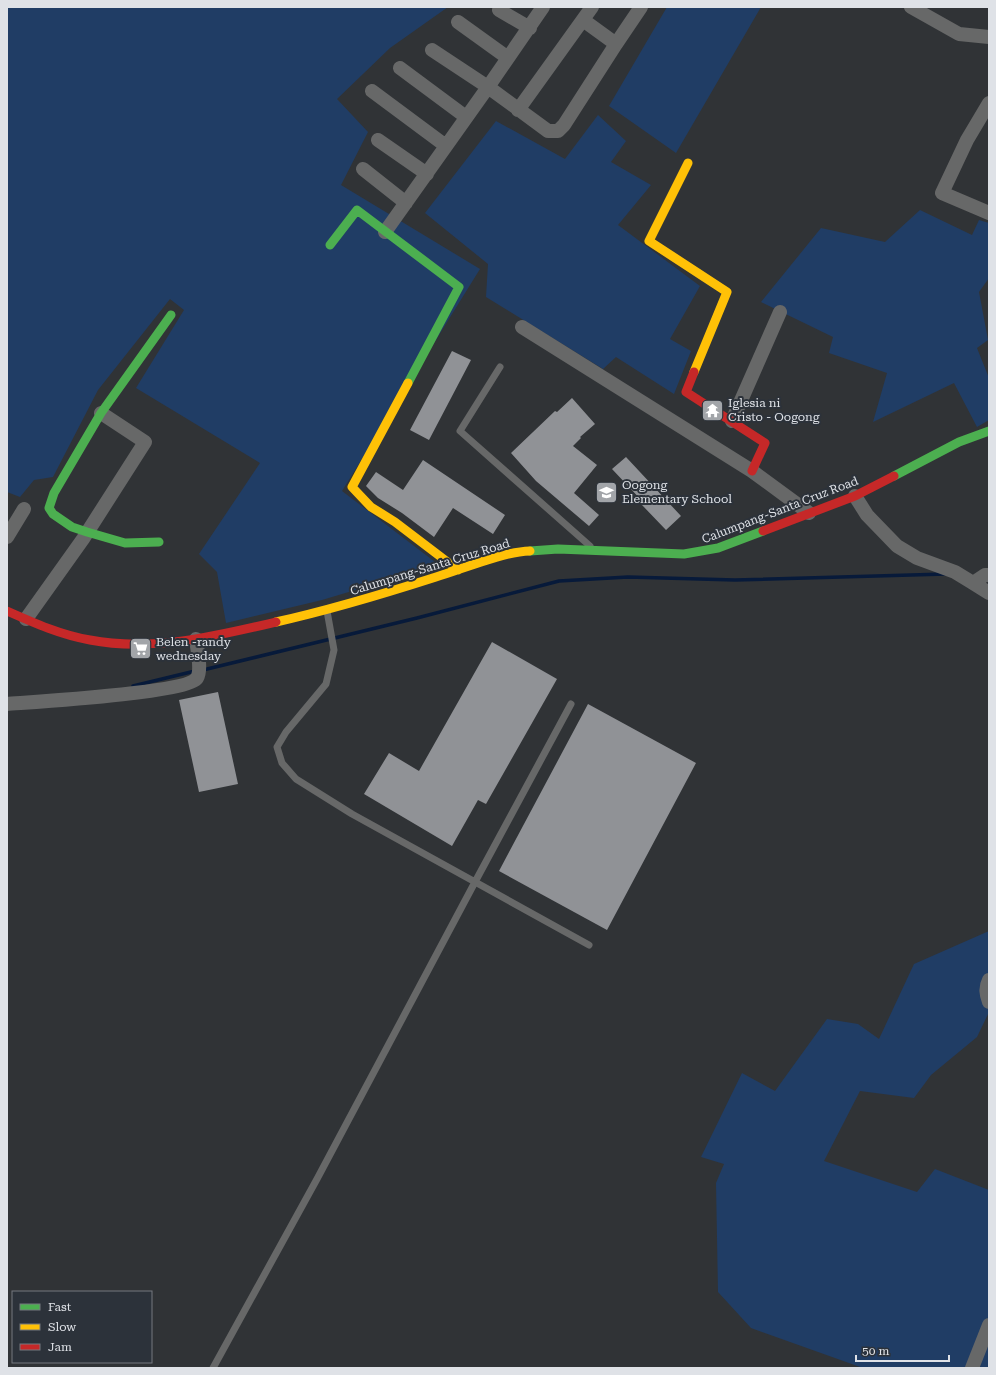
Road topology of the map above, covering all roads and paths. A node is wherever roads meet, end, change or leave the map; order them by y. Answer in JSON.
{"nodes":[{"id":1,"x":543,"y":7,"type":"edge"},
{"id":2,"x":592,"y":7,"type":"edge"},
{"id":3,"x":641,"y":7,"type":"edge"},
{"id":4,"x":911,"y":7,"type":"edge"},
{"id":5,"x":499,"y":10,"type":"dead end"},
{"id":6,"x":583,"y":20,"type":"junction"},
{"id":7,"x":458,"y":22,"type":"dead end"},
{"id":8,"x":530,"y":28,"type":"junction"},
{"id":9,"x":989,"y":37,"type":"edge"},
{"id":10,"x":616,"y":44,"type":"junction"},
{"id":11,"x":432,"y":50,"type":"dead end"},
{"id":12,"x":508,"y":58,"type":"junction"},
{"id":13,"x":400,"y":68,"type":"dead end"},
{"id":14,"x":488,"y":87,"type":"junction"},
{"id":15,"x":372,"y":91,"type":"dead end"},
{"id":16,"x":989,"y":103,"type":"edge"},
{"id":17,"x":518,"y":110,"type":"junction"},
{"id":18,"x":466,"y":117,"type":"junction"},
{"id":19,"x":378,"y":140,"type":"dead end"},
{"id":20,"x":446,"y":146,"type":"junction"},
{"id":21,"x":688,"y":163,"type":"dead end"},
{"id":22,"x":362,"y":169,"type":"dead end"},
{"id":23,"x":427,"y":174,"type":"junction"},
{"id":24,"x":406,"y":203,"type":"junction"},
{"id":25,"x":989,"y":213,"type":"edge"},
{"id":26,"x":385,"y":232,"type":"junction"},
{"id":27,"x":330,"y":245,"type":"dead end"},
{"id":28,"x":780,"y":312,"type":"dead end"},
{"id":29,"x":171,"y":315,"type":"dead end"},
{"id":30,"x":522,"y":327,"type":"dead end"},
{"id":31,"x":500,"y":367,"type":"dead end"},
{"id":32,"x":101,"y":413,"type":"junction"},
{"id":33,"x":732,"y":421,"type":"junction"},
{"id":34,"x":989,"y":431,"type":"edge"},
{"id":35,"x":752,"y":471,"type":"junction"},
{"id":36,"x":855,"y":496,"type":"junction"},
{"id":37,"x":24,"y":509,"type":"dead end"},
{"id":38,"x":809,"y":513,"type":"junction"},
{"id":39,"x":87,"y":532,"type":"junction"},
{"id":40,"x":7,"y":537,"type":"edge"},
{"id":41,"x":159,"y":542,"type":"dead end"},
{"id":42,"x":594,"y":550,"type":"junction"},
{"id":43,"x":458,"y":570,"type":"junction"},
{"id":44,"x":989,"y":576,"type":"edge"},
{"id":45,"x":971,"y":582,"type":"junction"},
{"id":46,"x":989,"y":593,"type":"edge"},
{"id":47,"x":7,"y":611,"type":"edge"},
{"id":48,"x":327,"y":611,"type":"junction"},
{"id":49,"x":26,"y":619,"type":"junction"},
{"id":50,"x":196,"y":639,"type":"junction"},
{"id":51,"x":7,"y":704,"type":"edge"},
{"id":52,"x":571,"y":704,"type":"dead end"},
{"id":53,"x":474,"y":882,"type":"junction"},
{"id":54,"x":589,"y":945,"type":"dead end"},
{"id":55,"x":989,"y":980,"type":"edge"},
{"id":56,"x":989,"y":1002,"type":"edge"},
{"id":57,"x":989,"y":1325,"type":"edge"},
{"id":58,"x":213,"y":1368,"type":"edge"},
{"id":59,"x":972,"y":1368,"type":"edge"}],
"edges":[{"from":1,"to":8,"type":"street"},
{"from":2,"to":6,"type":"street"},
{"from":3,"to":10,"type":"street"},
{"from":4,"to":9,"type":"street"},
{"from":5,"to":8,"type":"street"},
{"from":6,"to":10,"type":"street"},
{"from":6,"to":17,"type":"street"},
{"from":7,"to":12,"type":"street"},
{"from":8,"to":12,"type":"street"},
{"from":10,"to":17,"type":"street"},
{"from":11,"to":14,"type":"street"},
{"from":12,"to":14,"type":"street"},
{"from":13,"to":18,"type":"street"},
{"from":14,"to":17,"type":"street"},
{"from":14,"to":18,"type":"street"},
{"from":15,"to":20,"type":"street"},
{"from":16,"to":25,"type":"street"},
{"from":18,"to":20,"type":"street"},
{"from":19,"to":23,"type":"street"},
{"from":20,"to":23,"type":"street"},
{"from":21,"to":33,"type":"street"},
{"from":22,"to":24,"type":"street"},
{"from":23,"to":24,"type":"street"},
{"from":24,"to":26,"type":"street"},
{"from":26,"to":27,"type":"street"},
{"from":26,"to":43,"type":"street"},
{"from":28,"to":33,"type":"street"},
{"from":29,"to":32,"type":"street"},
{"from":30,"to":35,"type":"street"},
{"from":31,"to":42,"type":"lane"},
{"from":32,"to":39,"type":"street"},
{"from":32,"to":39,"type":"street"},
{"from":33,"to":35,"type":"street"},
{"from":34,"to":36,"type":"street","name":"Calumpang-Santa Cruz Road"},
{"from":35,"to":38,"type":"street"},
{"from":36,"to":38,"type":"street","name":"Calumpang-Santa Cruz Road"},
{"from":36,"to":45,"type":"street"},
{"from":37,"to":40,"type":"street"},
{"from":38,"to":42,"type":"street","name":"Calumpang-Santa Cruz Road"},
{"from":39,"to":41,"type":"street"},
{"from":39,"to":49,"type":"street"},
{"from":42,"to":43,"type":"street","name":"Calumpang-Santa Cruz Road"},
{"from":43,"to":48,"type":"street","name":"Calumpang-Santa Cruz Road"},
{"from":44,"to":45,"type":"street"},
{"from":45,"to":46,"type":"street"},
{"from":47,"to":49,"type":"street","name":"Calumpang-Santa Cruz Road"},
{"from":48,"to":50,"type":"street","name":"Calumpang-Santa Cruz Road"},
{"from":48,"to":53,"type":"lane"},
{"from":49,"to":50,"type":"street","name":"Calumpang-Santa Cruz Road"},
{"from":50,"to":51,"type":"street"},
{"from":52,"to":53,"type":"lane"},
{"from":53,"to":54,"type":"lane"},
{"from":53,"to":58,"type":"lane"},
{"from":55,"to":56,"type":"street"},
{"from":57,"to":59,"type":"street"}]}
